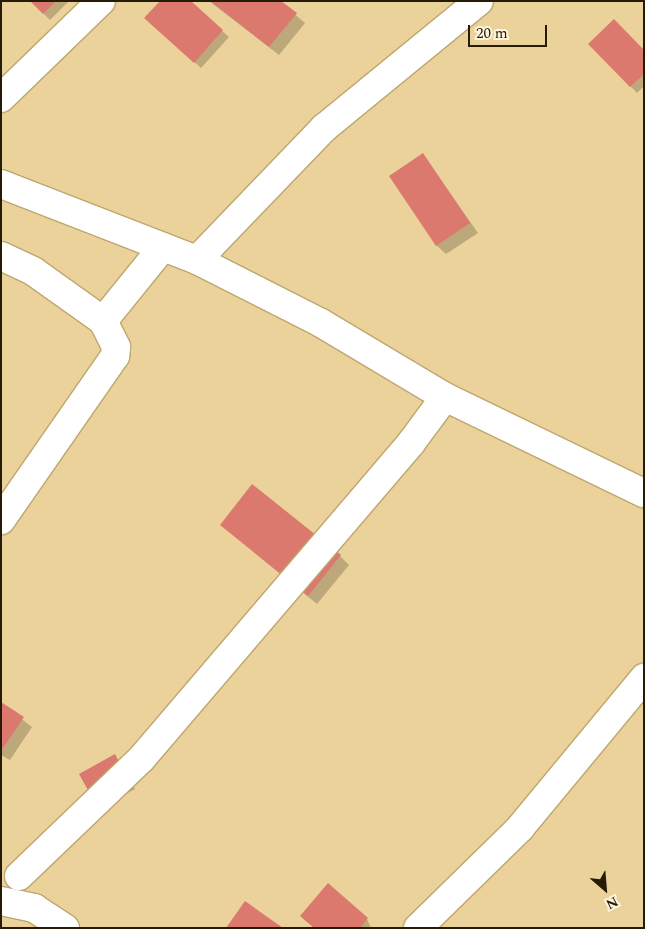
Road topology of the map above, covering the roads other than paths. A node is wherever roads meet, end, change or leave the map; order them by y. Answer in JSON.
{"nodes":[{"id":1,"x":101,"y":1,"type":"edge"},
{"id":2,"x":479,"y":1,"type":"edge"},
{"id":3,"x":1,"y":98,"type":"edge"},
{"id":4,"x":1,"y":184,"type":"edge"},
{"id":5,"x":163,"y":247,"type":"junction"},
{"id":6,"x":1,"y":256,"type":"edge"},
{"id":7,"x":197,"y":260,"type":"junction"},
{"id":8,"x":103,"y":321,"type":"junction"},
{"id":9,"x":445,"y":397,"type":"junction"},
{"id":10,"x":644,"y":492,"type":"edge"},
{"id":11,"x":1,"y":520,"type":"edge"},
{"id":12,"x":644,"y":678,"type":"edge"},
{"id":13,"x":19,"y":876,"type":"dead end"},
{"id":14,"x":1,"y":901,"type":"edge"},
{"id":15,"x":65,"y":928,"type":"edge"},
{"id":16,"x":418,"y":928,"type":"edge"}],
"edges":[{"from":1,"to":3,"type":"street"},
{"from":2,"to":7,"type":"street"},
{"from":4,"to":5,"type":"street"},
{"from":5,"to":7,"type":"street"},
{"from":5,"to":8,"type":"street"},
{"from":6,"to":8,"type":"street"},
{"from":7,"to":9,"type":"street"},
{"from":8,"to":11,"type":"street"},
{"from":9,"to":10,"type":"street"},
{"from":9,"to":13,"type":"street"},
{"from":12,"to":16,"type":"street"},
{"from":14,"to":15,"type":"street"}]}
